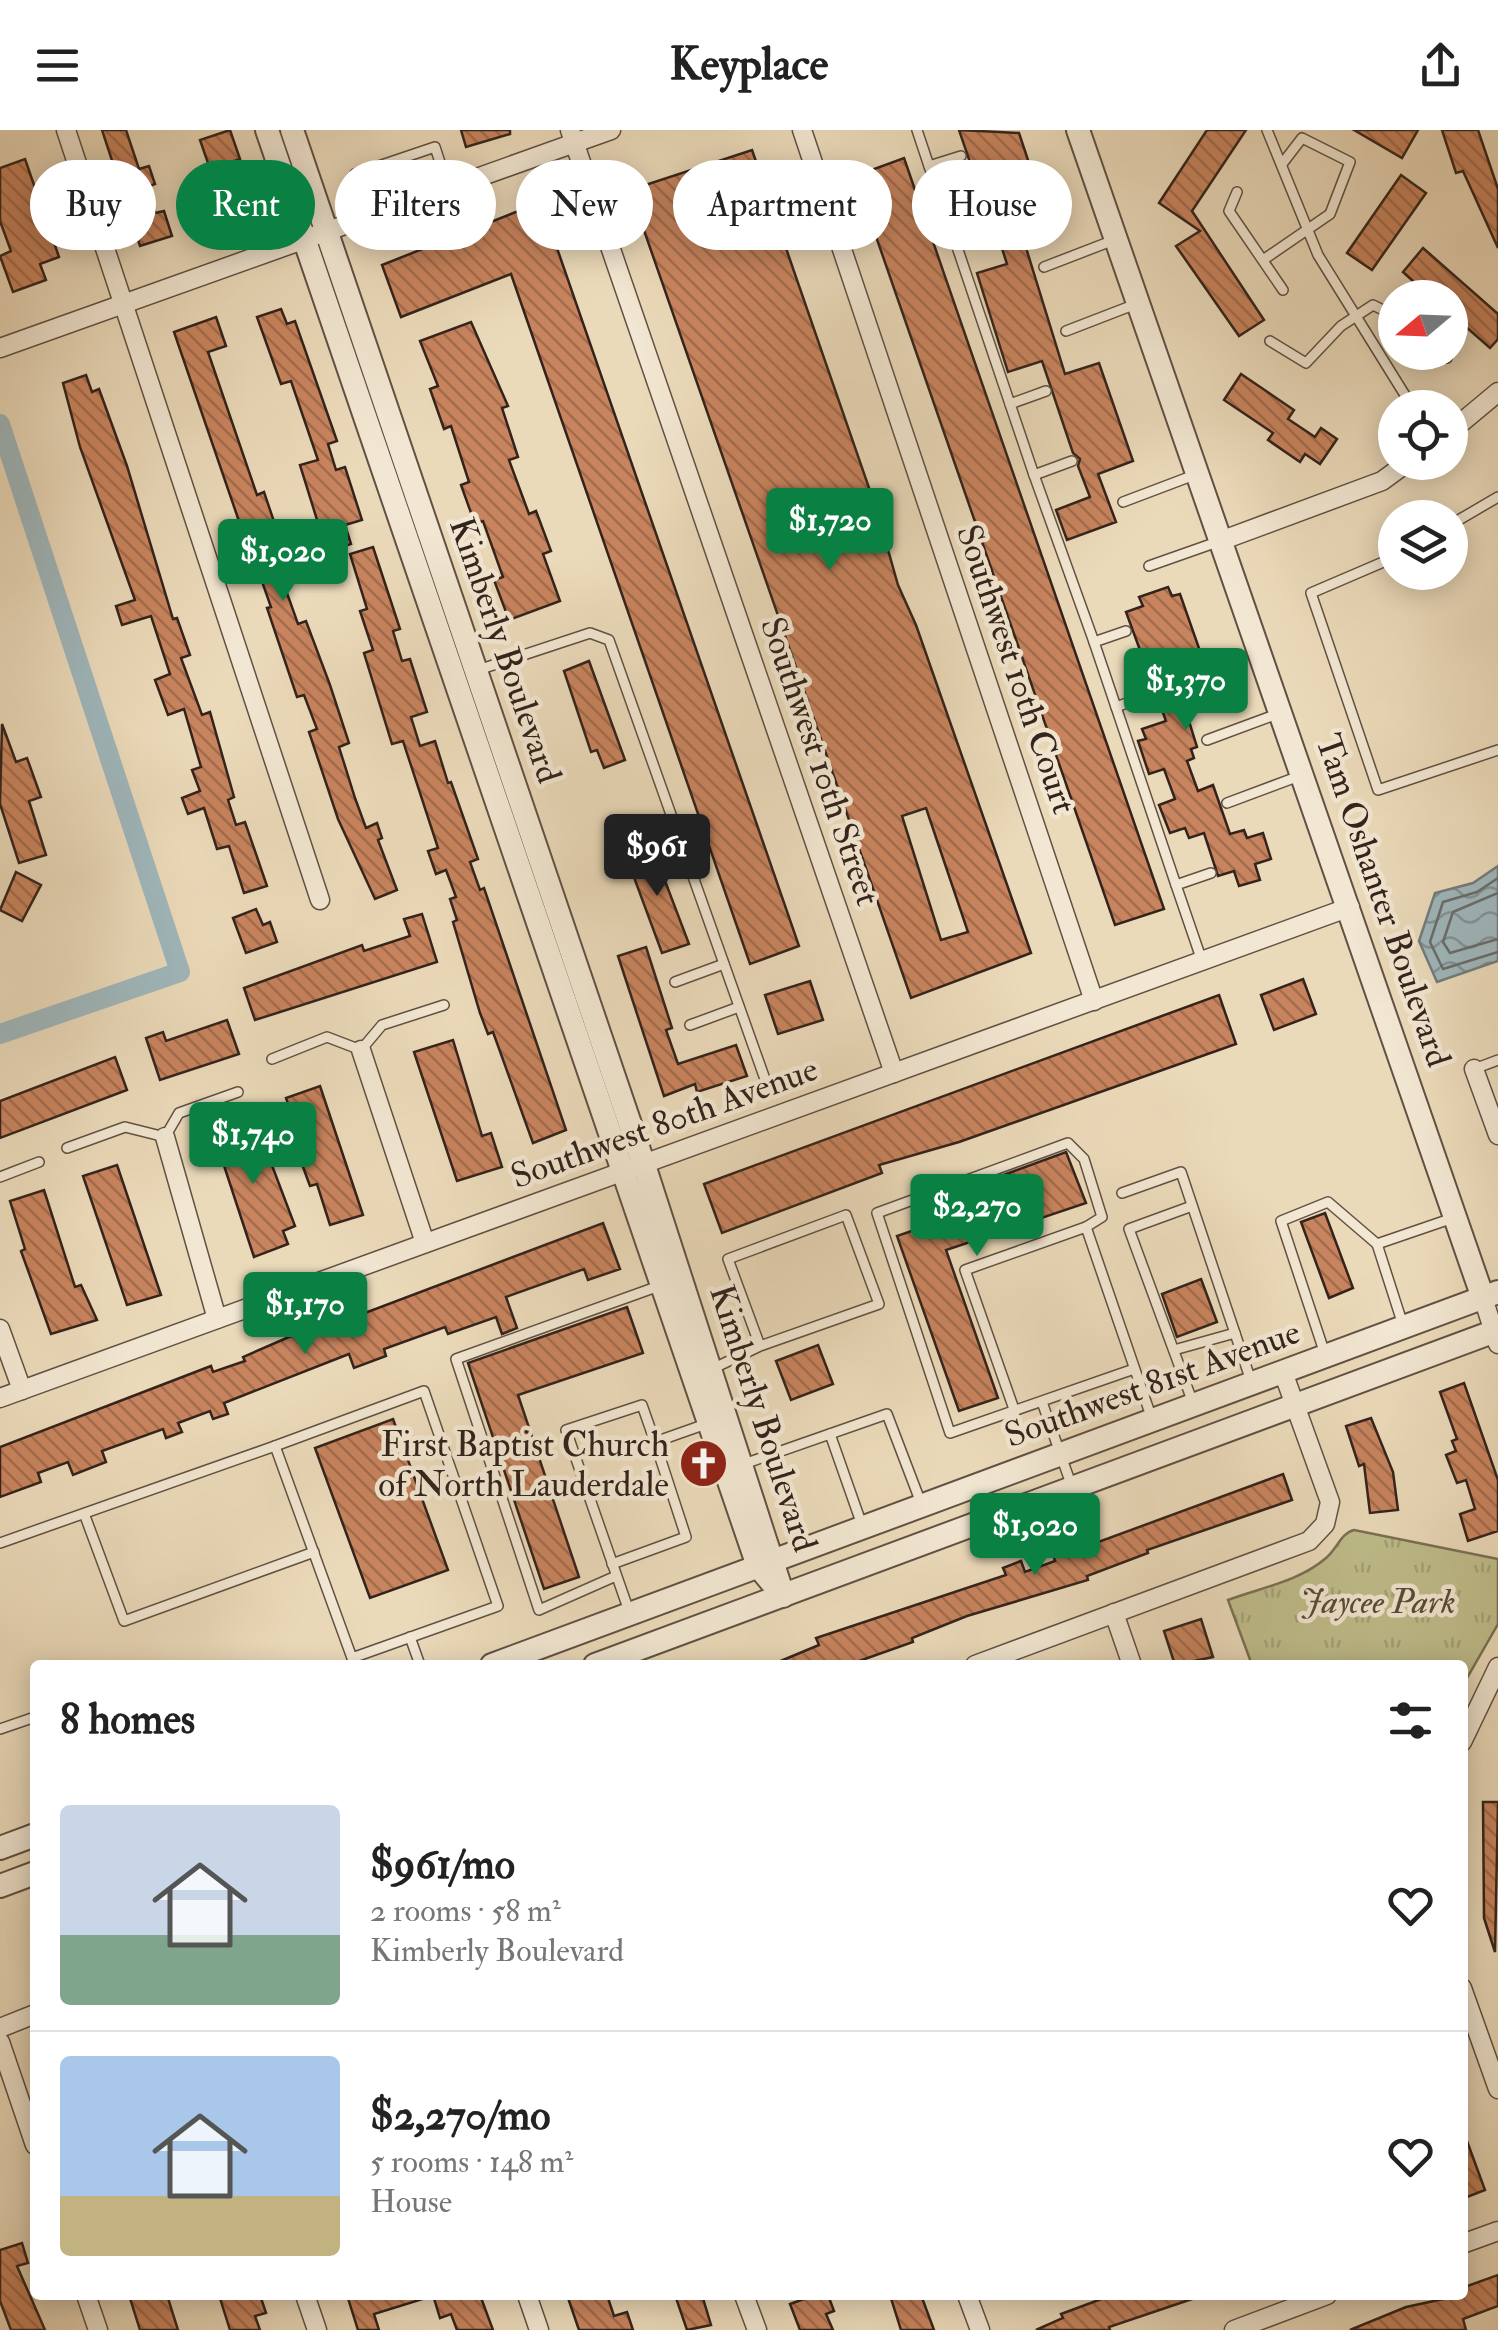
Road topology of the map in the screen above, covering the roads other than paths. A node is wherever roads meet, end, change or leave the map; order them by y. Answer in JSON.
{"nodes":[{"id":1,"x":66,"y":130,"type":"edge"},
{"id":2,"x":266,"y":130,"type":"edge"},
{"id":3,"x":292,"y":130,"type":"edge"},
{"id":4,"x":611,"y":130,"type":"edge"},
{"id":5,"x":802,"y":130,"type":"edge"},
{"id":6,"x":917,"y":130,"type":"edge"},
{"id":7,"x":1078,"y":130,"type":"edge"},
{"id":8,"x":1267,"y":130,"type":"edge"},
{"id":9,"x":572,"y":136,"type":"edge"},
{"id":10,"x":961,"y":156,"type":"dead end"},
{"id":11,"x":276,"y":160,"type":"edge"},
{"id":12,"x":396,"y":160,"type":"edge"},
{"id":13,"x":439,"y":160,"type":"edge"},
{"id":14,"x":928,"y":160,"type":"edge"},
{"id":15,"x":949,"y":160,"type":"edge"},
{"id":16,"x":1282,"y":164,"type":"junction"},
{"id":17,"x":496,"y":167,"type":"edge"},
{"id":18,"x":1237,"y":192,"type":"dead end"},
{"id":19,"x":1308,"y":227,"type":"junction"},
{"id":20,"x":335,"y":228,"type":"edge"},
{"id":21,"x":326,"y":231,"type":"junction"},
{"id":22,"x":315,"y":235,"type":"edge"},
{"id":23,"x":1116,"y":239,"type":"junction"},
{"id":24,"x":271,"y":250,"type":"edge"},
{"id":25,"x":307,"y":250,"type":"edge"},
{"id":26,"x":958,"y":250,"type":"edge"},
{"id":27,"x":1263,"y":260,"type":"junction"},
{"id":28,"x":1044,"y":267,"type":"dead end"},
{"id":29,"x":1283,"y":290,"type":"dead end"},
{"id":30,"x":124,"y":301,"type":"junction"},
{"id":31,"x":1139,"y":303,"type":"junction"},
{"id":32,"x":1378,"y":307,"type":"edge"},
{"id":33,"x":1354,"y":316,"type":"junction"},
{"id":34,"x":1066,"y":330,"type":"dead end"},
{"id":35,"x":1270,"y":341,"type":"dead end"},
{"id":36,"x":0,"y":348,"type":"edge"},
{"id":37,"x":1046,"y":390,"type":"dead end"},
{"id":38,"x":1401,"y":390,"type":"edge"},
{"id":39,"x":1498,"y":392,"type":"edge"},
{"id":40,"x":1010,"y":404,"type":"junction"},
{"id":41,"x":1468,"y":417,"type":"edge"},
{"id":42,"x":1072,"y":462,"type":"dead end"},
{"id":43,"x":1199,"y":473,"type":"junction"},
{"id":44,"x":1034,"y":475,"type":"junction"},
{"id":45,"x":1383,"y":480,"type":"edge"},
{"id":46,"x":1498,"y":497,"type":"edge"},
{"id":47,"x":1123,"y":502,"type":"dead end"},
{"id":48,"x":1468,"y":514,"type":"edge"},
{"id":49,"x":1223,"y":540,"type":"junction"},
{"id":50,"x":1378,"y":564,"type":"edge"},
{"id":51,"x":1149,"y":566,"type":"dead end"},
{"id":52,"x":1126,"y":630,"type":"dead end"},
{"id":53,"x":1094,"y":642,"type":"junction"},
{"id":54,"x":465,"y":674,"type":"junction"},
{"id":55,"x":1148,"y":695,"type":"dead end"},
{"id":56,"x":1116,"y":706,"type":"junction"},
{"id":57,"x":1283,"y":712,"type":"junction"},
{"id":58,"x":1207,"y":740,"type":"dead end"},
{"id":59,"x":1498,"y":750,"type":"edge"},
{"id":60,"x":1304,"y":774,"type":"junction"},
{"id":61,"x":1226,"y":803,"type":"dead end"},
{"id":62,"x":1212,"y":872,"type":"dead end"},
{"id":63,"x":1176,"y":885,"type":"junction"},
{"id":64,"x":320,"y":900,"type":"dead end"},
{"id":65,"x":1350,"y":908,"type":"junction"},
{"id":66,"x":1202,"y":962,"type":"junction"},
{"id":67,"x":724,"y":964,"type":"junction"},
{"id":68,"x":675,"y":982,"type":"dead end"},
{"id":69,"x":1094,"y":1001,"type":"junction"},
{"id":70,"x":444,"y":1005,"type":"dead end"},
{"id":71,"x":739,"y":1007,"type":"junction"},
{"id":72,"x":690,"y":1025,"type":"dead end"},
{"id":73,"x":360,"y":1050,"type":"junction"},
{"id":74,"x":272,"y":1059,"type":"dead end"},
{"id":75,"x":1498,"y":1060,"type":"edge"},
{"id":76,"x":1474,"y":1069,"type":"joint"},
{"id":77,"x":894,"y":1073,"type":"junction"},
{"id":78,"x":766,"y":1082,"type":"dead end"},
{"id":79,"x":238,"y":1092,"type":"dead end"},
{"id":80,"x":1498,"y":1135,"type":"edge"},
{"id":81,"x":165,"y":1136,"type":"junction"},
{"id":82,"x":67,"y":1148,"type":"dead end"},
{"id":83,"x":40,"y":1162,"type":"dead end"},
{"id":84,"x":634,"y":1169,"type":"junction"},
{"id":85,"x":0,"y":1177,"type":"edge"},
{"id":86,"x":1122,"y":1192,"type":"dead end"},
{"id":87,"x":1192,"y":1206,"type":"junction"},
{"id":88,"x":1456,"y":1217,"type":"junction"},
{"id":89,"x":1086,"y":1227,"type":"junction"},
{"id":90,"x":425,"y":1244,"type":"junction"},
{"id":91,"x":1378,"y":1244,"type":"junction"},
{"id":92,"x":662,"y":1286,"type":"junction"},
{"id":93,"x":1490,"y":1295,"type":"edge"},
{"id":94,"x":216,"y":1319,"type":"junction"},
{"id":95,"x":1404,"y":1328,"type":"junction"},
{"id":96,"x":0,"y":1329,"type":"edge"},
{"id":97,"x":1235,"y":1333,"type":"junction"},
{"id":98,"x":1497,"y":1335,"type":"edge"},
{"id":99,"x":760,"y":1346,"type":"junction"},
{"id":100,"x":1174,"y":1350,"type":"junction"},
{"id":101,"x":1326,"y":1356,"type":"junction"},
{"id":102,"x":1134,"y":1369,"type":"junction"},
{"id":103,"x":1283,"y":1372,"type":"junction"},
{"id":104,"x":703,"y":1375,"type":"junction"},
{"id":105,"x":1252,"y":1383,"type":"junction"},
{"id":106,"x":22,"y":1390,"type":"junction"},
{"id":107,"x":0,"y":1398,"type":"edge"},
{"id":108,"x":1042,"y":1402,"type":"junction"},
{"id":109,"x":1194,"y":1405,"type":"junction"},
{"id":110,"x":1295,"y":1406,"type":"junction"},
{"id":111,"x":1014,"y":1412,"type":"junction"},
{"id":112,"x":718,"y":1420,"type":"junction"},
{"id":113,"x":1152,"y":1420,"type":"junction"},
{"id":114,"x":830,"y":1434,"type":"junction"},
{"id":115,"x":655,"y":1442,"type":"junction"},
{"id":116,"x":275,"y":1446,"type":"junction"},
{"id":117,"x":1060,"y":1454,"type":"junction"},
{"id":118,"x":734,"y":1467,"type":"junction"},
{"id":119,"x":1072,"y":1488,"type":"junction"},
{"id":120,"x":922,"y":1506,"type":"junction"},
{"id":121,"x":85,"y":1516,"type":"junction"},
{"id":122,"x":863,"y":1528,"type":"junction"},
{"id":123,"x":0,"y":1543,"type":"edge"},
{"id":124,"x":314,"y":1552,"type":"junction"},
{"id":125,"x":612,"y":1564,"type":"junction"},
{"id":126,"x":766,"y":1564,"type":"junction"},
{"id":127,"x":616,"y":1576,"type":"junction"},
{"id":128,"x":782,"y":1596,"type":"junction"},
{"id":129,"x":1114,"y":1613,"type":"junction"},
{"id":130,"x":630,"y":1614,"type":"junction"},
{"id":131,"x":410,"y":1637,"type":"junction"},
{"id":132,"x":418,"y":1660,"type":"edge"},
{"id":133,"x":506,"y":1660,"type":"edge"},
{"id":134,"x":609,"y":1660,"type":"edge"},
{"id":135,"x":988,"y":1660,"type":"edge"},
{"id":136,"x":1130,"y":1660,"type":"edge"},
{"id":137,"x":1498,"y":1667,"type":"edge"},
{"id":138,"x":30,"y":1719,"type":"edge"},
{"id":139,"x":0,"y":1729,"type":"edge"},
{"id":140,"x":1468,"y":1730,"type":"edge"},
{"id":141,"x":30,"y":1837,"type":"edge"},
{"id":142,"x":0,"y":1848,"type":"edge"},
{"id":143,"x":30,"y":1875,"type":"edge"},
{"id":144,"x":0,"y":1886,"type":"edge"},
{"id":145,"x":1468,"y":2005,"type":"edge"},
{"id":146,"x":30,"y":2016,"type":"edge"},
{"id":147,"x":0,"y":2028,"type":"edge"},
{"id":148,"x":0,"y":2042,"type":"edge"},
{"id":149,"x":1498,"y":2090,"type":"edge"},
{"id":150,"x":30,"y":2130,"type":"edge"},
{"id":151,"x":1498,"y":2231,"type":"edge"},
{"id":152,"x":1468,"y":2242,"type":"edge"},
{"id":153,"x":88,"y":2300,"type":"edge"},
{"id":154,"x":307,"y":2300,"type":"edge"},
{"id":155,"x":529,"y":2300,"type":"edge"},
{"id":156,"x":746,"y":2300,"type":"edge"},
{"id":157,"x":970,"y":2300,"type":"edge"},
{"id":158,"x":1314,"y":2300,"type":"edge"},
{"id":159,"x":98,"y":2330,"type":"edge"},
{"id":160,"x":317,"y":2330,"type":"edge"},
{"id":161,"x":539,"y":2330,"type":"edge"},
{"id":162,"x":756,"y":2330,"type":"edge"},
{"id":163,"x":980,"y":2330,"type":"edge"},
{"id":164,"x":1234,"y":2330,"type":"edge"}],
"edges":[{"from":1,"to":30,"type":"street"},
{"from":2,"to":11,"type":"street","name":"Kimberly Boulevard"},
{"from":3,"to":21,"type":"street","name":"Kimberly Boulevard"},
{"from":4,"to":9,"type":"street"},
{"from":5,"to":69,"type":"street","name":"Southwest 10th Court"},
{"from":6,"to":14,"type":"lane"},
{"from":7,"to":23,"type":"street","name":"Tam Oshanter Boulevard"},
{"from":8,"to":16,"type":"lane"},
{"from":9,"to":17,"type":"street"},
{"from":9,"to":77,"type":"street","name":"Southwest 10th Street"},
{"from":10,"to":15,"type":"lane"},
{"from":12,"to":13,"type":"lane"},
{"from":16,"to":19,"type":"lane"},
{"from":16,"to":19,"type":"lane"},
{"from":18,"to":27,"type":"lane"},
{"from":19,"to":27,"type":"lane"},
{"from":19,"to":33,"type":"lane"},
{"from":20,"to":21,"type":"street"},
{"from":21,"to":22,"type":"street"},
{"from":21,"to":54,"type":"street","name":"Kimberly Boulevard"},
{"from":23,"to":28,"type":"lane"},
{"from":23,"to":31,"type":"street","name":"Tam Oshanter Boulevard"},
{"from":24,"to":30,"type":"street"},
{"from":25,"to":54,"type":"street","name":"Kimberly Boulevard"},
{"from":26,"to":40,"type":"lane"},
{"from":27,"to":29,"type":"lane"},
{"from":30,"to":36,"type":"street"},
{"from":30,"to":64,"type":"street"},
{"from":31,"to":34,"type":"lane"},
{"from":31,"to":43,"type":"street","name":"Tam Oshanter Boulevard"},
{"from":32,"to":33,"type":"lane"},
{"from":33,"to":35,"type":"lane"},
{"from":33,"to":38,"type":"lane"},
{"from":37,"to":40,"type":"lane"},
{"from":39,"to":41,"type":"street"},
{"from":40,"to":44,"type":"lane"},
{"from":42,"to":44,"type":"lane"},
{"from":43,"to":47,"type":"lane"},
{"from":43,"to":49,"type":"street","name":"Tam Oshanter Boulevard"},
{"from":44,"to":53,"type":"lane"},
{"from":45,"to":49,"type":"street"},
{"from":46,"to":48,"type":"lane"},
{"from":49,"to":51,"type":"lane"},
{"from":49,"to":57,"type":"street","name":"Tam Oshanter Boulevard"},
{"from":50,"to":59,"type":"lane"},
{"from":52,"to":53,"type":"lane"},
{"from":53,"to":56,"type":"lane"},
{"from":54,"to":67,"type":"lane"},
{"from":54,"to":84,"type":"street","name":"Kimberly Boulevard"},
{"from":55,"to":56,"type":"lane"},
{"from":56,"to":63,"type":"lane"},
{"from":57,"to":58,"type":"lane"},
{"from":57,"to":60,"type":"street","name":"Tam Oshanter Boulevard"},
{"from":60,"to":61,"type":"lane"},
{"from":60,"to":65,"type":"street","name":"Tam Oshanter Boulevard"},
{"from":62,"to":63,"type":"lane"},
{"from":63,"to":66,"type":"lane"},
{"from":65,"to":66,"type":"street","name":"Southwest 80th Avenue"},
{"from":65,"to":88,"type":"street","name":"Tam Oshanter Boulevard"},
{"from":66,"to":69,"type":"street","name":"Southwest 80th Avenue"},
{"from":67,"to":68,"type":"lane"},
{"from":67,"to":71,"type":"lane"},
{"from":69,"to":77,"type":"street","name":"Southwest 80th Avenue"},
{"from":70,"to":73,"type":"lane"},
{"from":71,"to":72,"type":"lane"},
{"from":71,"to":78,"type":"lane"},
{"from":73,"to":74,"type":"lane"},
{"from":73,"to":90,"type":"street"},
{"from":75,"to":76,"type":"lane"},
{"from":76,"to":80,"type":"street"},
{"from":77,"to":84,"type":"street","name":"Southwest 80th Avenue"},
{"from":79,"to":81,"type":"lane"},
{"from":81,"to":82,"type":"lane"},
{"from":81,"to":94,"type":"street"},
{"from":83,"to":85,"type":"lane"},
{"from":84,"to":90,"type":"street","name":"Southwest 80th Avenue"},
{"from":84,"to":92,"type":"street","name":"Kimberly Boulevard"},
{"from":84,"to":104,"type":"street","name":"Kimberly Boulevard"},
{"from":86,"to":87,"type":"lane"},
{"from":87,"to":97,"type":"lane"},
{"from":87,"to":100,"type":"lane"},
{"from":88,"to":91,"type":"lane"},
{"from":88,"to":93,"type":"street","name":"Tam Oshanter Boulevard"},
{"from":89,"to":102,"type":"lane"},
{"from":89,"to":111,"type":"lane"},
{"from":89,"to":111,"type":"lane"},
{"from":90,"to":94,"type":"street","name":"Southwest 80th Avenue"},
{"from":91,"to":95,"type":"lane"},
{"from":91,"to":101,"type":"lane"},
{"from":92,"to":104,"type":"street","name":"Kimberly Boulevard"},
{"from":92,"to":127,"type":"lane"},
{"from":93,"to":95,"type":"street","name":"Southwest 81st Avenue"},
{"from":93,"to":98,"type":"street"},
{"from":94,"to":106,"type":"street","name":"Southwest 80th Avenue"},
{"from":95,"to":101,"type":"street","name":"Southwest 81st Avenue"},
{"from":96,"to":106,"type":"street"},
{"from":97,"to":100,"type":"lane"},
{"from":97,"to":105,"type":"lane"},
{"from":98,"to":110,"type":"street","name":"Southwest 81st Avenue"},
{"from":99,"to":99,"type":"lane"},
{"from":99,"to":104,"type":"lane"},
{"from":100,"to":109,"type":"lane"},
{"from":101,"to":103,"type":"street","name":"Southwest 81st Avenue"},
{"from":102,"to":108,"type":"lane"},
{"from":102,"to":113,"type":"lane"},
{"from":103,"to":105,"type":"street","name":"Southwest 81st Avenue"},
{"from":103,"to":110,"type":"street"},
{"from":104,"to":112,"type":"street","name":"Kimberly Boulevard"},
{"from":105,"to":109,"type":"street","name":"Southwest 81st Avenue"},
{"from":106,"to":107,"type":"street","name":"Southwest 80th Avenue"},
{"from":108,"to":111,"type":"lane"},
{"from":108,"to":117,"type":"lane"},
{"from":109,"to":113,"type":"street","name":"Southwest 81st Avenue"},
{"from":110,"to":119,"type":"street","name":"Southwest 81st Avenue"},
{"from":110,"to":129,"type":"street"},
{"from":112,"to":115,"type":"lane"},
{"from":112,"to":118,"type":"street","name":"Kimberly Boulevard"},
{"from":113,"to":117,"type":"street","name":"Southwest 81st Avenue"},
{"from":114,"to":118,"type":"lane"},
{"from":114,"to":120,"type":"lane"},
{"from":114,"to":122,"type":"lane"},
{"from":115,"to":125,"type":"lane"},
{"from":115,"to":125,"type":"lane"},
{"from":116,"to":121,"type":"lane"},
{"from":116,"to":124,"type":"lane"},
{"from":116,"to":131,"type":"lane"},
{"from":117,"to":119,"type":"lane"},
{"from":117,"to":120,"type":"street","name":"Southwest 81st Avenue"},
{"from":118,"to":126,"type":"street","name":"Kimberly Boulevard"},
{"from":119,"to":128,"type":"street","name":"Southwest 81st Avenue"},
{"from":120,"to":122,"type":"street","name":"Southwest 81st Avenue"},
{"from":121,"to":123,"type":"lane"},
{"from":121,"to":124,"type":"lane"},
{"from":122,"to":126,"type":"street","name":"Southwest 81st Avenue"},
{"from":124,"to":131,"type":"lane"},
{"from":125,"to":127,"type":"lane"},
{"from":126,"to":128,"type":"street","name":"Kimberly Boulevard"},
{"from":126,"to":130,"type":"street","name":"Southwest 81st Avenue"},
{"from":127,"to":130,"type":"lane"},
{"from":128,"to":134,"type":"street","name":"Southwest 81st Avenue"},
{"from":129,"to":135,"type":"street"},
{"from":129,"to":136,"type":"street"},
{"from":130,"to":133,"type":"street","name":"Southwest 81st Avenue"},
{"from":131,"to":132,"type":"lane"},
{"from":137,"to":140,"type":"street"},
{"from":138,"to":139,"type":"lane"},
{"from":141,"to":142,"type":"street"},
{"from":143,"to":144,"type":"street"},
{"from":145,"to":149,"type":"street"},
{"from":146,"to":147,"type":"street"},
{"from":148,"to":150,"type":"street"},
{"from":151,"to":152,"type":"street"},
{"from":153,"to":159,"type":"street"},
{"from":154,"to":160,"type":"street"},
{"from":155,"to":161,"type":"street"},
{"from":156,"to":162,"type":"street"},
{"from":157,"to":163,"type":"street"},
{"from":158,"to":164,"type":"street"}]}
